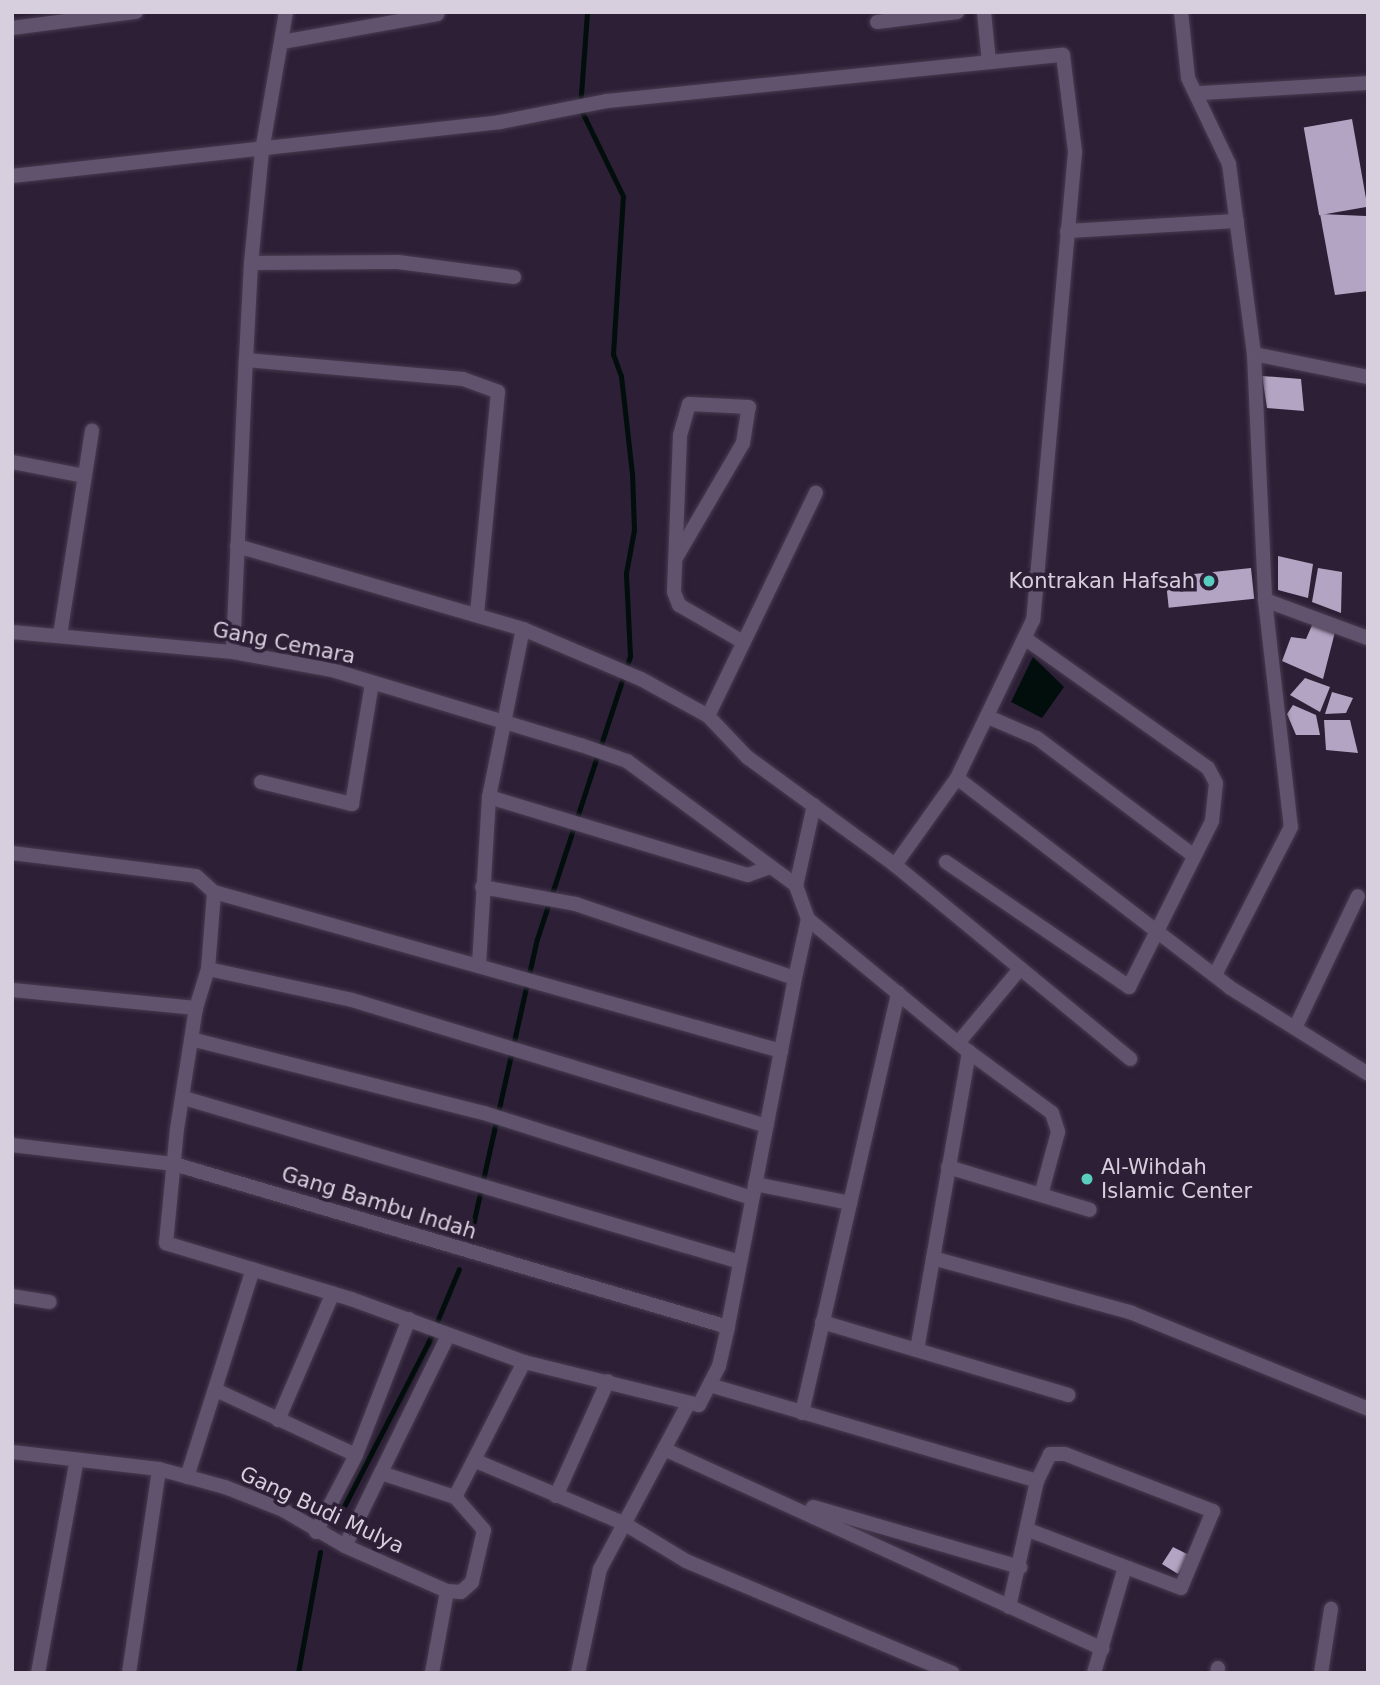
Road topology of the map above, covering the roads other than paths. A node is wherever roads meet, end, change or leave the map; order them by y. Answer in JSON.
{"nodes":[{"id":1,"x":136,"y":12,"type":"edge"},
{"id":2,"x":286,"y":12,"type":"edge"},
{"id":3,"x":957,"y":12,"type":"edge"},
{"id":4,"x":984,"y":12,"type":"edge"},
{"id":5,"x":1181,"y":12,"type":"edge"},
{"id":6,"x":438,"y":13,"type":"edge"},
{"id":7,"x":877,"y":22,"type":"dead end"},
{"id":8,"x":12,"y":29,"type":"edge"},
{"id":9,"x":282,"y":43,"type":"junction"},
{"id":10,"x":989,"y":62,"type":"junction"},
{"id":11,"x":1368,"y":83,"type":"edge"},
{"id":12,"x":1200,"y":93,"type":"junction"},
{"id":13,"x":262,"y":151,"type":"junction"},
{"id":14,"x":12,"y":176,"type":"edge"},
{"id":15,"x":1237,"y":221,"type":"junction"},
{"id":16,"x":1067,"y":231,"type":"junction"},
{"id":17,"x":251,"y":263,"type":"junction"},
{"id":18,"x":514,"y":277,"type":"dead end"},
{"id":19,"x":1254,"y":354,"type":"junction"},
{"id":20,"x":246,"y":360,"type":"junction"},
{"id":21,"x":1368,"y":377,"type":"edge"},
{"id":22,"x":92,"y":430,"type":"dead end"},
{"id":23,"x":12,"y":462,"type":"edge"},
{"id":24,"x":85,"y":476,"type":"junction"},
{"id":25,"x":816,"y":493,"type":"dead end"},
{"id":26,"x":237,"y":546,"type":"junction"},
{"id":27,"x":677,"y":556,"type":"junction"},
{"id":28,"x":1265,"y":600,"type":"junction"},
{"id":29,"x":477,"y":615,"type":"junction"},
{"id":30,"x":523,"y":629,"type":"junction"},
{"id":31,"x":12,"y":632,"type":"edge"},
{"id":32,"x":60,"y":635,"type":"junction"},
{"id":33,"x":1368,"y":638,"type":"edge"},
{"id":34,"x":1027,"y":640,"type":"junction"},
{"id":35,"x":743,"y":642,"type":"junction"},
{"id":36,"x":233,"y":652,"type":"junction"},
{"id":37,"x":372,"y":683,"type":"junction"},
{"id":38,"x":708,"y":716,"type":"junction"},
{"id":39,"x":988,"y":717,"type":"junction"},
{"id":40,"x":506,"y":726,"type":"junction"},
{"id":41,"x":957,"y":778,"type":"junction"},
{"id":42,"x":261,"y":782,"type":"dead end"},
{"id":43,"x":489,"y":797,"type":"junction"},
{"id":44,"x":814,"y":805,"type":"junction"},
{"id":45,"x":12,"y":853,"type":"edge"},
{"id":46,"x":1193,"y":855,"type":"junction"},
{"id":47,"x":946,"y":862,"type":"dead end"},
{"id":48,"x":895,"y":865,"type":"junction"},
{"id":49,"x":770,"y":867,"type":"junction"},
{"id":50,"x":796,"y":885,"type":"junction"},
{"id":51,"x":481,"y":887,"type":"junction"},
{"id":52,"x":214,"y":892,"type":"junction"},
{"id":53,"x":1358,"y":895,"type":"dead end"},
{"id":54,"x":808,"y":919,"type":"junction"},
{"id":55,"x":1159,"y":932,"type":"junction"},
{"id":56,"x":479,"y":965,"type":"junction"},
{"id":57,"x":208,"y":969,"type":"junction"},
{"id":58,"x":1019,"y":970,"type":"junction"},
{"id":59,"x":1215,"y":975,"type":"junction"},
{"id":60,"x":795,"y":978,"type":"junction"},
{"id":61,"x":12,"y":990,"type":"edge"},
{"id":62,"x":898,"y":993,"type":"junction"},
{"id":63,"x":196,"y":1008,"type":"junction"},
{"id":64,"x":1295,"y":1028,"type":"junction"},
{"id":65,"x":195,"y":1040,"type":"junction"},
{"id":66,"x":963,"y":1048,"type":"junction"},
{"id":67,"x":781,"y":1051,"type":"junction"},
{"id":68,"x":1130,"y":1059,"type":"dead end"},
{"id":69,"x":1368,"y":1074,"type":"edge"},
{"id":70,"x":184,"y":1098,"type":"junction"},
{"id":71,"x":766,"y":1126,"type":"junction"},
{"id":72,"x":12,"y":1144,"type":"edge"},
{"id":73,"x":174,"y":1164,"type":"junction"},
{"id":74,"x":948,"y":1167,"type":"junction"},
{"id":75,"x":754,"y":1191,"type":"junction"},
{"id":76,"x":1041,"y":1195,"type":"junction"},
{"id":77,"x":850,"y":1203,"type":"junction"},
{"id":78,"x":1090,"y":1210,"type":"dead end"},
{"id":79,"x":933,"y":1258,"type":"junction"},
{"id":80,"x":740,"y":1262,"type":"junction"},
{"id":81,"x":253,"y":1269,"type":"junction"},
{"id":82,"x":333,"y":1293,"type":"junction"},
{"id":83,"x":12,"y":1296,"type":"edge"},
{"id":84,"x":50,"y":1302,"type":"dead end"},
{"id":85,"x":822,"y":1322,"type":"junction"},
{"id":86,"x":415,"y":1323,"type":"junction"},
{"id":87,"x":728,"y":1327,"type":"junction"},
{"id":88,"x":442,"y":1336,"type":"junction"},
{"id":89,"x":917,"y":1350,"type":"junction"},
{"id":90,"x":524,"y":1362,"type":"junction"},
{"id":91,"x":608,"y":1381,"type":"junction"},
{"id":92,"x":712,"y":1386,"type":"junction"},
{"id":93,"x":218,"y":1391,"type":"junction"},
{"id":94,"x":1068,"y":1395,"type":"dead end"},
{"id":95,"x":687,"y":1406,"type":"junction"},
{"id":96,"x":1368,"y":1409,"type":"edge"},
{"id":97,"x":802,"y":1413,"type":"junction"},
{"id":98,"x":278,"y":1420,"type":"junction"},
{"id":99,"x":664,"y":1449,"type":"junction"},
{"id":100,"x":12,"y":1452,"type":"edge"},
{"id":101,"x":356,"y":1455,"type":"junction"},
{"id":102,"x":476,"y":1461,"type":"junction"},
{"id":103,"x":76,"y":1463,"type":"junction"},
{"id":104,"x":159,"y":1469,"type":"junction"},
{"id":105,"x":381,"y":1473,"type":"junction"},
{"id":106,"x":187,"y":1477,"type":"junction"},
{"id":107,"x":1037,"y":1481,"type":"junction"},
{"id":108,"x":770,"y":1495,"type":"junction"},
{"id":109,"x":556,"y":1496,"type":"junction"},
{"id":110,"x":455,"y":1497,"type":"junction"},
{"id":111,"x":625,"y":1524,"type":"junction"},
{"id":112,"x":1028,"y":1530,"type":"junction"},
{"id":113,"x":316,"y":1532,"type":"junction"},
{"id":114,"x":345,"y":1546,"type":"junction"},
{"id":115,"x":1020,"y":1567,"type":"junction"},
{"id":116,"x":1125,"y":1567,"type":"junction"},
{"id":117,"x":447,"y":1591,"type":"junction"},
{"id":118,"x":1009,"y":1607,"type":"junction"},
{"id":119,"x":1331,"y":1609,"type":"dead end"},
{"id":120,"x":1102,"y":1649,"type":"junction"},
{"id":121,"x":38,"y":1673,"type":"edge"},
{"id":122,"x":129,"y":1673,"type":"edge"},
{"id":123,"x":432,"y":1673,"type":"edge"},
{"id":124,"x":578,"y":1673,"type":"edge"},
{"id":125,"x":953,"y":1673,"type":"edge"},
{"id":126,"x":1094,"y":1673,"type":"edge"},
{"id":127,"x":1321,"y":1673,"type":"edge"}],
"edges":[{"from":1,"to":8,"type":"street"},
{"from":2,"to":9,"type":"street"},
{"from":3,"to":7,"type":"street"},
{"from":4,"to":10,"type":"street"},
{"from":5,"to":12,"type":"street"},
{"from":6,"to":9,"type":"street"},
{"from":9,"to":13,"type":"street"},
{"from":10,"to":13,"type":"street"},
{"from":10,"to":16,"type":"street"},
{"from":11,"to":12,"type":"street"},
{"from":12,"to":15,"type":"street"},
{"from":13,"to":14,"type":"street"},
{"from":13,"to":17,"type":"street"},
{"from":15,"to":16,"type":"street"},
{"from":15,"to":19,"type":"street"},
{"from":16,"to":34,"type":"street"},
{"from":17,"to":18,"type":"street"},
{"from":17,"to":20,"type":"street"},
{"from":19,"to":21,"type":"street"},
{"from":19,"to":28,"type":"street"},
{"from":20,"to":26,"type":"street"},
{"from":20,"to":29,"type":"street"},
{"from":22,"to":24,"type":"street"},
{"from":23,"to":24,"type":"street"},
{"from":24,"to":32,"type":"street"},
{"from":25,"to":35,"type":"street"},
{"from":26,"to":29,"type":"street"},
{"from":26,"to":36,"type":"street"},
{"from":27,"to":27,"type":"street"},
{"from":27,"to":35,"type":"street"},
{"from":28,"to":33,"type":"street"},
{"from":28,"to":59,"type":"street"},
{"from":29,"to":30,"type":"street"},
{"from":30,"to":38,"type":"street"},
{"from":30,"to":40,"type":"street"},
{"from":31,"to":32,"type":"street","name":"Gang Cemara"},
{"from":32,"to":36,"type":"street","name":"Gang Cemara"},
{"from":34,"to":39,"type":"street"},
{"from":34,"to":46,"type":"street"},
{"from":35,"to":38,"type":"street"},
{"from":36,"to":37,"type":"street","name":"Gang Cemara"},
{"from":37,"to":40,"type":"street","name":"Gang Cemara"},
{"from":37,"to":42,"type":"street"},
{"from":38,"to":44,"type":"street"},
{"from":39,"to":41,"type":"street"},
{"from":39,"to":46,"type":"street"},
{"from":40,"to":43,"type":"street"},
{"from":40,"to":49,"type":"street","name":"Gang Cemara"},
{"from":41,"to":48,"type":"street"},
{"from":41,"to":55,"type":"street"},
{"from":43,"to":49,"type":"street"},
{"from":43,"to":51,"type":"street"},
{"from":44,"to":48,"type":"street"},
{"from":44,"to":50,"type":"street"},
{"from":45,"to":52,"type":"street"},
{"from":46,"to":55,"type":"street"},
{"from":47,"to":55,"type":"street"},
{"from":48,"to":58,"type":"street"},
{"from":49,"to":50,"type":"street","name":"Gang Cemara"},
{"from":50,"to":54,"type":"street"},
{"from":51,"to":56,"type":"street"},
{"from":51,"to":60,"type":"street"},
{"from":52,"to":56,"type":"street"},
{"from":52,"to":57,"type":"street"},
{"from":53,"to":64,"type":"street"},
{"from":54,"to":60,"type":"street"},
{"from":54,"to":62,"type":"street"},
{"from":55,"to":59,"type":"street"},
{"from":56,"to":67,"type":"street"},
{"from":57,"to":63,"type":"street"},
{"from":57,"to":71,"type":"street"},
{"from":58,"to":66,"type":"street"},
{"from":58,"to":68,"type":"street"},
{"from":59,"to":64,"type":"street"},
{"from":60,"to":67,"type":"street"},
{"from":61,"to":63,"type":"street"},
{"from":62,"to":66,"type":"street"},
{"from":62,"to":77,"type":"street"},
{"from":63,"to":65,"type":"street"},
{"from":64,"to":69,"type":"street"},
{"from":65,"to":70,"type":"street"},
{"from":65,"to":75,"type":"street"},
{"from":66,"to":74,"type":"street"},
{"from":66,"to":76,"type":"street"},
{"from":67,"to":71,"type":"street"},
{"from":70,"to":73,"type":"street"},
{"from":70,"to":80,"type":"street"},
{"from":71,"to":75,"type":"street"},
{"from":72,"to":73,"type":"street","name":"Gang Bambu Indah"},
{"from":73,"to":81,"type":"street"},
{"from":73,"to":87,"type":"street","name":"Gang Bambu Indah"},
{"from":74,"to":76,"type":"street"},
{"from":74,"to":79,"type":"street"},
{"from":75,"to":77,"type":"street"},
{"from":75,"to":80,"type":"street"},
{"from":76,"to":78,"type":"street"},
{"from":77,"to":85,"type":"street"},
{"from":79,"to":89,"type":"street"},
{"from":79,"to":96,"type":"street"},
{"from":80,"to":87,"type":"street"},
{"from":81,"to":82,"type":"street"},
{"from":81,"to":93,"type":"street"},
{"from":82,"to":86,"type":"street"},
{"from":82,"to":98,"type":"street"},
{"from":83,"to":84,"type":"street"},
{"from":85,"to":89,"type":"street"},
{"from":85,"to":97,"type":"street"},
{"from":86,"to":88,"type":"street"},
{"from":86,"to":101,"type":"street"},
{"from":87,"to":92,"type":"street"},
{"from":88,"to":90,"type":"street"},
{"from":88,"to":105,"type":"street"},
{"from":89,"to":94,"type":"street"},
{"from":90,"to":91,"type":"street"},
{"from":90,"to":102,"type":"street"},
{"from":91,"to":95,"type":"street"},
{"from":91,"to":109,"type":"street"},
{"from":92,"to":95,"type":"street"},
{"from":92,"to":97,"type":"street"},
{"from":93,"to":98,"type":"street"},
{"from":93,"to":106,"type":"street"},
{"from":95,"to":99,"type":"street"},
{"from":97,"to":107,"type":"street"},
{"from":98,"to":101,"type":"street"},
{"from":99,"to":108,"type":"street"},
{"from":99,"to":111,"type":"street"},
{"from":100,"to":103,"type":"street","name":"Gang Budi Mulya"},
{"from":101,"to":113,"type":"street"},
{"from":102,"to":109,"type":"street"},
{"from":102,"to":110,"type":"street"},
{"from":103,"to":104,"type":"street","name":"Gang Budi Mulya"},
{"from":103,"to":121,"type":"street"},
{"from":104,"to":106,"type":"street","name":"Gang Budi Mulya"},
{"from":104,"to":122,"type":"street"},
{"from":105,"to":110,"type":"street"},
{"from":105,"to":114,"type":"street"},
{"from":106,"to":113,"type":"street","name":"Gang Budi Mulya"},
{"from":107,"to":112,"type":"street"},
{"from":107,"to":116,"type":"street"},
{"from":108,"to":115,"type":"street"},
{"from":108,"to":118,"type":"street"},
{"from":109,"to":111,"type":"street"},
{"from":110,"to":117,"type":"street"},
{"from":111,"to":124,"type":"street"},
{"from":111,"to":125,"type":"street"},
{"from":112,"to":115,"type":"street"},
{"from":112,"to":116,"type":"street"},
{"from":113,"to":114,"type":"street","name":"Gang Budi Mulya"},
{"from":114,"to":117,"type":"street","name":"Gang Budi Mulya"},
{"from":115,"to":118,"type":"street"},
{"from":116,"to":120,"type":"street"},
{"from":117,"to":123,"type":"street"},
{"from":118,"to":120,"type":"street"},
{"from":119,"to":127,"type":"street"},
{"from":120,"to":126,"type":"street"}]}
